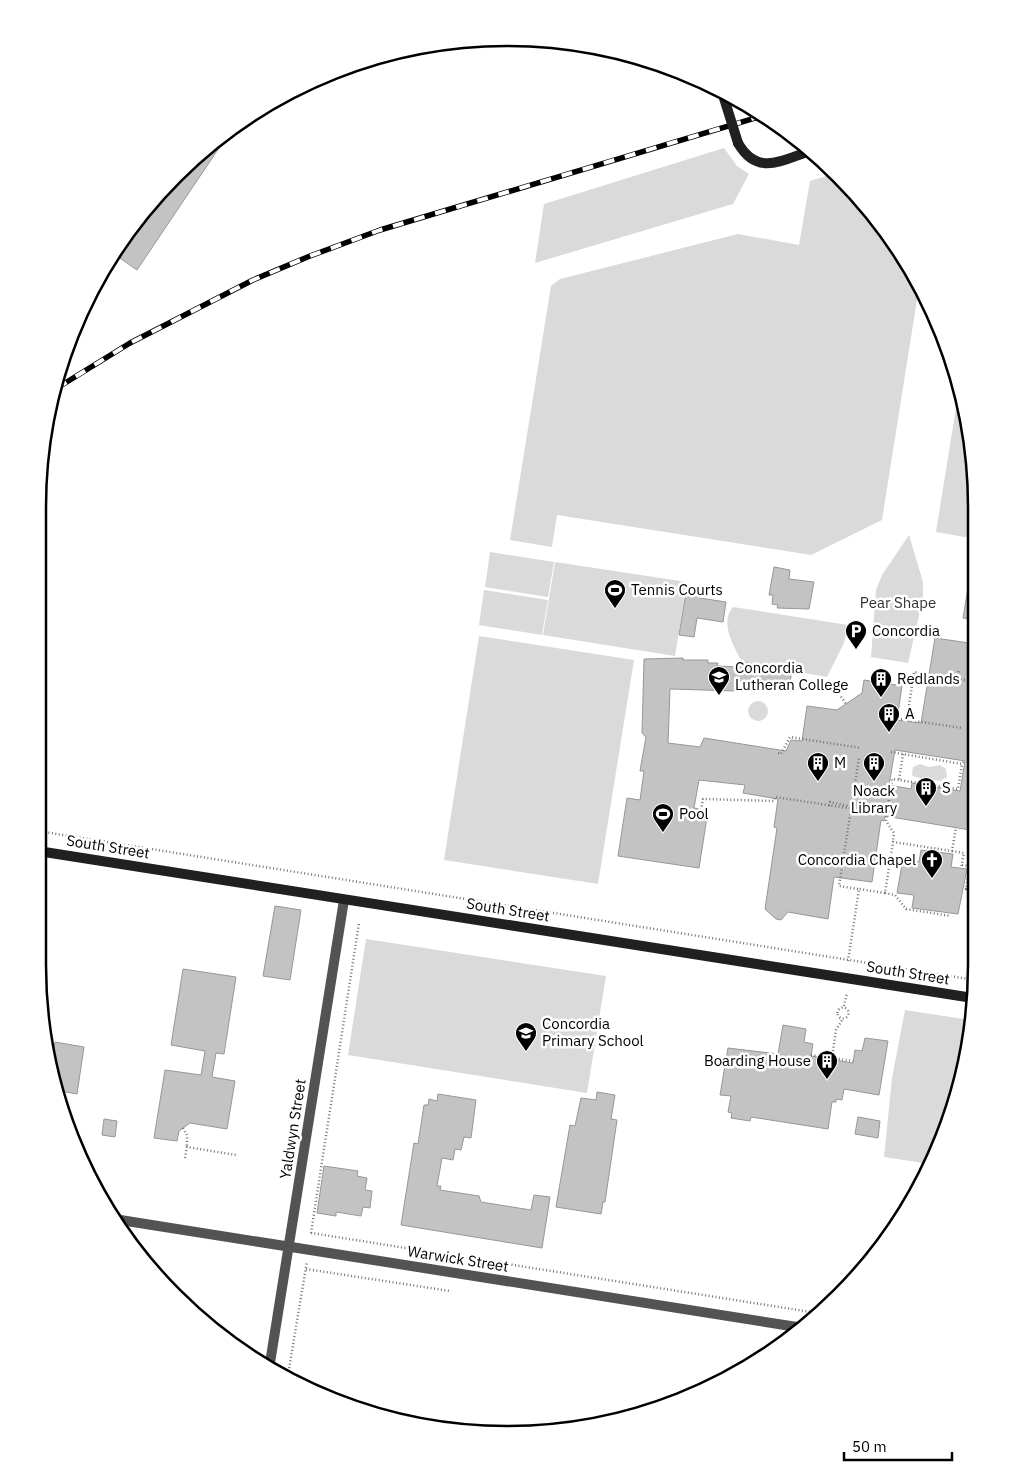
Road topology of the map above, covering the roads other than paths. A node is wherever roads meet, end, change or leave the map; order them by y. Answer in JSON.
{"nodes":[{"id":1,"x":725,"y":102,"type":"edge"},
{"id":2,"x":802,"y":154,"type":"edge"},
{"id":3,"x":46,"y":852,"type":"edge"},
{"id":4,"x":344,"y":900,"type":"junction"},
{"id":5,"x":967,"y":997,"type":"edge"},
{"id":6,"x":124,"y":1222,"type":"edge"},
{"id":7,"x":289,"y":1248,"type":"junction"},
{"id":8,"x":793,"y":1326,"type":"edge"},
{"id":9,"x":270,"y":1360,"type":"edge"}],
"edges":[{"from":1,"to":2,"type":"street","bridge":true},
{"from":3,"to":4,"type":"street","name":"South Street"},
{"from":4,"to":5,"type":"street","name":"South Street"},
{"from":4,"to":7,"type":"street","name":"Yaldwyn Street"},
{"from":6,"to":7,"type":"street","name":"Warwick Street"},
{"from":7,"to":8,"type":"street","name":"Warwick Street"},
{"from":7,"to":9,"type":"street","name":"Yaldwyn Street"}]}
